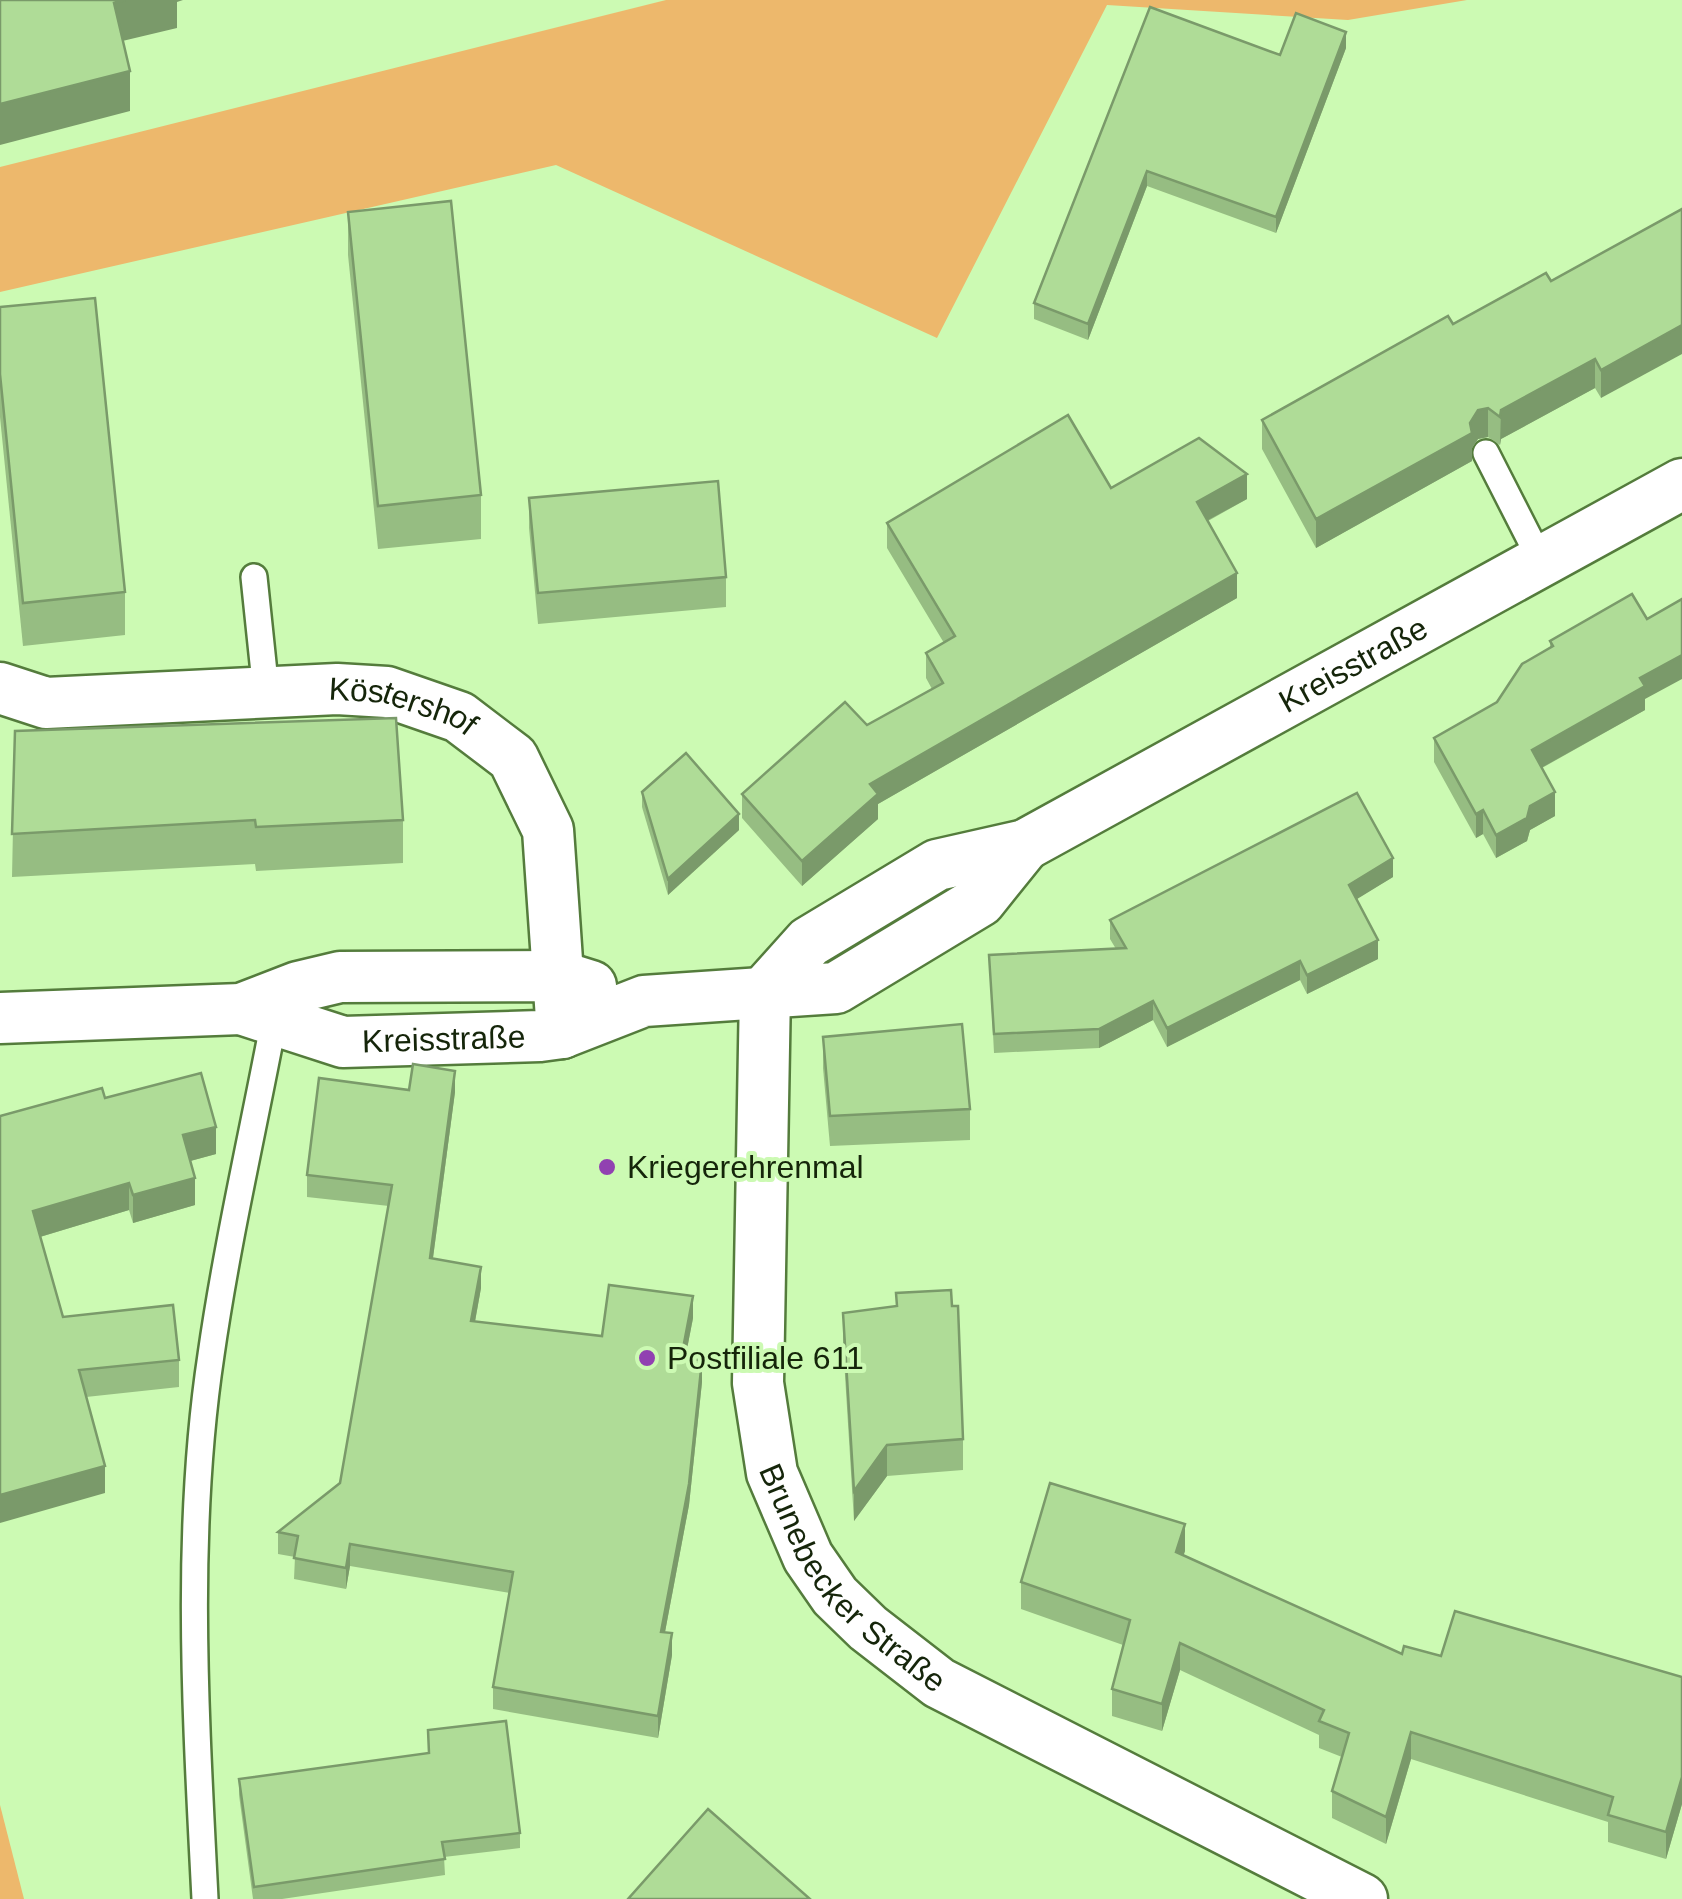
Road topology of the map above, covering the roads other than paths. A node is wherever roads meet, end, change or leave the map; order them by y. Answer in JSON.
{"nodes":[{"id":1,"x":1486,"y":453,"type":"dead end"},
{"id":2,"x":1682,"y":484,"type":"edge"},
{"id":3,"x":1540,"y":558,"type":"junction"},
{"id":4,"x":254,"y":577,"type":"dead end"},
{"id":5,"x":0,"y":688,"type":"edge"},
{"id":6,"x":266,"y":692,"type":"junction"},
{"id":7,"x":559,"y":976,"type":"junction"},
{"id":8,"x":765,"y":991,"type":"junction"},
{"id":9,"x":644,"y":1001,"type":"junction"},
{"id":10,"x":271,"y":1005,"type":"junction"},
{"id":11,"x":0,"y":1018,"type":"edge"},
{"id":12,"x":562,"y":1033,"type":"junction"},
{"id":13,"x":205,"y":1899,"type":"edge"},
{"id":14,"x":1362,"y":1899,"type":"edge"}],
"edges":[{"from":1,"to":3,"type":"lane"},
{"from":2,"to":3,"type":"street","name":"Kreisstraße"},
{"from":3,"to":8,"type":"street","name":"Kreisstraße"},
{"from":4,"to":6,"type":"lane"},
{"from":5,"to":6,"type":"street","name":"Köstershof"},
{"from":6,"to":7,"type":"street","name":"Köstershof"},
{"from":7,"to":9,"type":"street","name":"Kreisstraße"},
{"from":7,"to":10,"type":"street","name":"Kreisstraße"},
{"from":7,"to":12,"type":"street","name":"Köstershof"},
{"from":8,"to":9,"type":"street","name":"Kreisstraße"},
{"from":8,"to":14,"type":"street","name":"Brunebecker Straße"},
{"from":9,"to":12,"type":"street","name":"Kreisstraße"},
{"from":10,"to":11,"type":"street","name":"Kreisstraße"},
{"from":10,"to":12,"type":"street","name":"Kreisstraße"},
{"from":10,"to":13,"type":"lane"}]}
